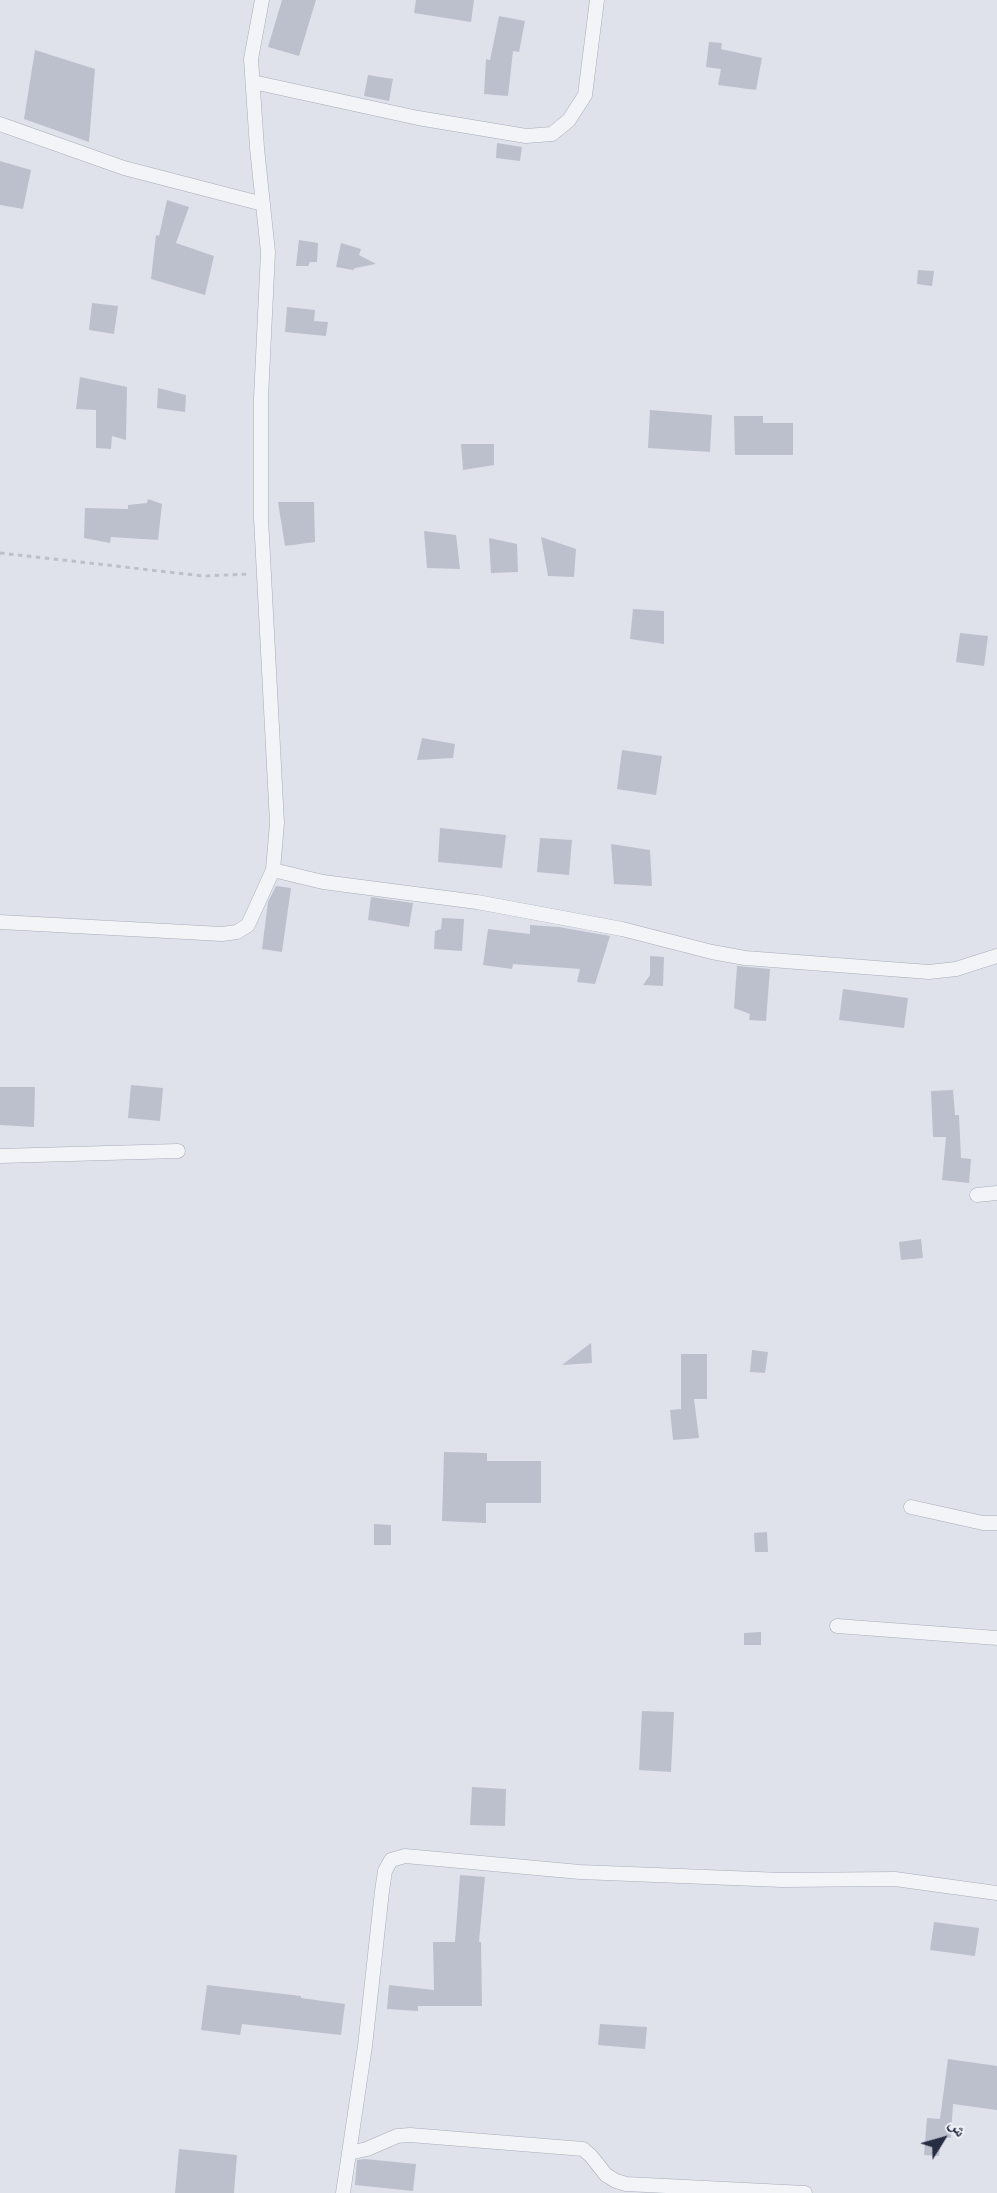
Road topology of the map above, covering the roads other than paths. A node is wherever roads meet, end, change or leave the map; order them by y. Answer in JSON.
{"nodes":[{"id":1,"x":262,"y":0,"type":"edge"},
{"id":2,"x":597,"y":0,"type":"edge"},
{"id":3,"x":253,"y":82,"type":"junction"},
{"id":4,"x":0,"y":124,"type":"edge"},
{"id":5,"x":263,"y":204,"type":"junction"},
{"id":6,"x":273,"y":870,"type":"junction"},
{"id":7,"x":0,"y":922,"type":"edge"},
{"id":8,"x":997,"y":956,"type":"edge"},
{"id":9,"x":178,"y":1151,"type":"dead end"},
{"id":10,"x":0,"y":1156,"type":"edge"},
{"id":11,"x":997,"y":1193,"type":"edge"},
{"id":12,"x":976,"y":1195,"type":"dead end"},
{"id":13,"x":911,"y":1507,"type":"dead end"},
{"id":14,"x":997,"y":1523,"type":"edge"},
{"id":15,"x":837,"y":1626,"type":"dead end"},
{"id":16,"x":997,"y":1638,"type":"edge"},
{"id":17,"x":997,"y":1893,"type":"edge"},
{"id":18,"x":349,"y":2154,"type":"junction"},
{"id":19,"x":343,"y":2193,"type":"edge"},
{"id":20,"x":805,"y":2193,"type":"edge"}],
"edges":[{"from":1,"to":3,"type":"street"},
{"from":2,"to":3,"type":"street"},
{"from":3,"to":5,"type":"street"},
{"from":4,"to":5,"type":"street"},
{"from":5,"to":6,"type":"street"},
{"from":6,"to":7,"type":"street"},
{"from":6,"to":8,"type":"street"},
{"from":9,"to":10,"type":"street"},
{"from":11,"to":12,"type":"street"},
{"from":13,"to":14,"type":"street"},
{"from":15,"to":16,"type":"street"},
{"from":17,"to":18,"type":"street"},
{"from":18,"to":19,"type":"street"},
{"from":18,"to":20,"type":"street"}]}
